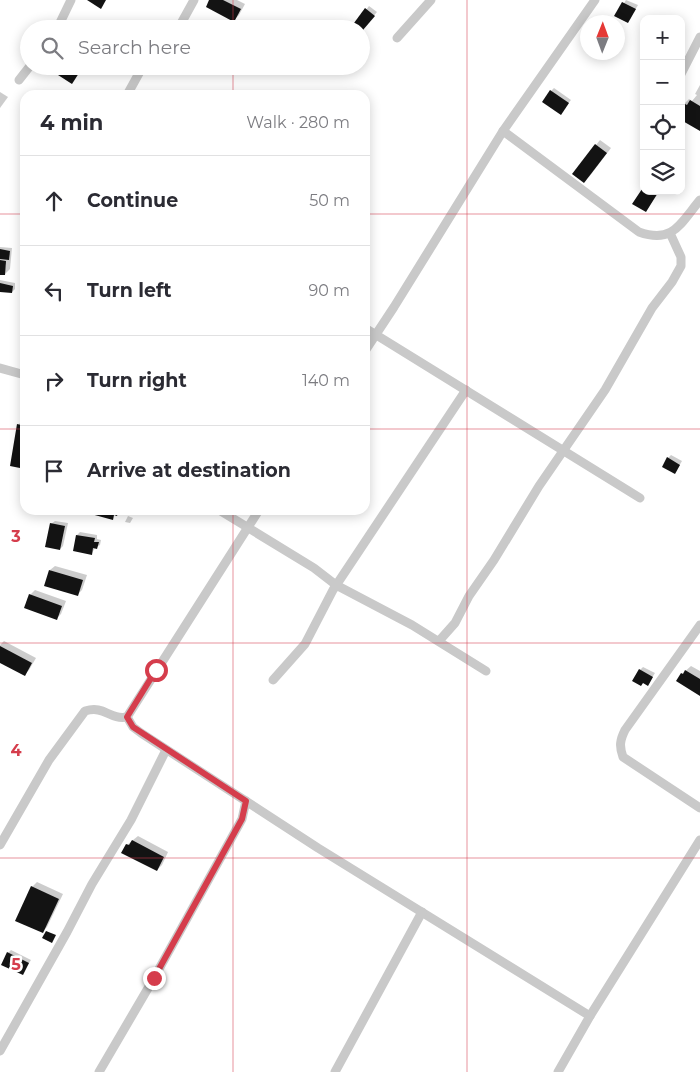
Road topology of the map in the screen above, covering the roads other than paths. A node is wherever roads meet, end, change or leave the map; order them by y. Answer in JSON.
{"nodes":[{"id":1,"x":71,"y":0,"type":"edge"},
{"id":2,"x":194,"y":0,"type":"edge"},
{"id":3,"x":431,"y":0,"type":"edge"},
{"id":4,"x":595,"y":0,"type":"edge"},
{"id":5,"x":61,"y":20,"type":"edge"},
{"id":6,"x":183,"y":20,"type":"edge"},
{"id":7,"x":700,"y":37,"type":"edge"},
{"id":8,"x":397,"y":38,"type":"dead end"},
{"id":9,"x":685,"y":66,"type":"edge"},
{"id":10,"x":22,"y":75,"type":"edge"},
{"id":11,"x":137,"y":75,"type":"edge"},
{"id":12,"x":18,"y":80,"type":"dead end"},
{"id":13,"x":130,"y":90,"type":"edge"},
{"id":14,"x":503,"y":131,"type":"junction"},
{"id":15,"x":700,"y":200,"type":"edge"},
{"id":16,"x":670,"y":233,"type":"junction"},
{"id":17,"x":370,"y":331,"type":"edge"},
{"id":18,"x":376,"y":335,"type":"junction"},
{"id":19,"x":370,"y":344,"type":"edge"},
{"id":20,"x":0,"y":368,"type":"edge"},
{"id":21,"x":20,"y":374,"type":"edge"},
{"id":22,"x":466,"y":390,"type":"junction"},
{"id":23,"x":564,"y":450,"type":"junction"},
{"id":24,"x":640,"y":498,"type":"dead end"},
{"id":25,"x":228,"y":515,"type":"edge"},
{"id":26,"x":256,"y":515,"type":"edge"},
{"id":27,"x":248,"y":526,"type":"junction"},
{"id":28,"x":336,"y":585,"type":"junction"},
{"id":29,"x":700,"y":625,"type":"edge"},
{"id":30,"x":439,"y":641,"type":"junction"},
{"id":31,"x":486,"y":671,"type":"dead end"},
{"id":32,"x":273,"y":680,"type":"dead end"},
{"id":33,"x":127,"y":717,"type":"junction"},
{"id":34,"x":166,"y":750,"type":"junction"},
{"id":35,"x":246,"y":801,"type":"junction"},
{"id":36,"x":700,"y":808,"type":"edge"},
{"id":37,"x":700,"y":840,"type":"edge"},
{"id":38,"x":0,"y":845,"type":"edge"},
{"id":39,"x":422,"y":912,"type":"junction"},
{"id":40,"x":590,"y":1016,"type":"junction"},
{"id":41,"x":0,"y":1051,"type":"edge"},
{"id":42,"x":99,"y":1072,"type":"edge"},
{"id":43,"x":335,"y":1072,"type":"edge"},
{"id":44,"x":558,"y":1072,"type":"edge"}],
"edges":[{"from":1,"to":5,"type":"street"},
{"from":2,"to":6,"type":"street"},
{"from":3,"to":8,"type":"street"},
{"from":4,"to":14,"type":"street"},
{"from":7,"to":9,"type":"street"},
{"from":10,"to":12,"type":"street"},
{"from":11,"to":13,"type":"street"},
{"from":14,"to":16,"type":"street"},
{"from":14,"to":18,"type":"street"},
{"from":15,"to":16,"type":"street"},
{"from":16,"to":23,"type":"street"},
{"from":17,"to":18,"type":"street"},
{"from":18,"to":19,"type":"street"},
{"from":18,"to":22,"type":"street"},
{"from":20,"to":21,"type":"street"},
{"from":22,"to":23,"type":"street"},
{"from":22,"to":28,"type":"street"},
{"from":23,"to":24,"type":"street"},
{"from":23,"to":30,"type":"street"},
{"from":25,"to":27,"type":"street"},
{"from":26,"to":27,"type":"street"},
{"from":27,"to":28,"type":"street"},
{"from":27,"to":33,"type":"street"},
{"from":28,"to":30,"type":"street"},
{"from":28,"to":32,"type":"street"},
{"from":29,"to":36,"type":"street"},
{"from":30,"to":31,"type":"street"},
{"from":33,"to":34,"type":"street"},
{"from":33,"to":38,"type":"street"},
{"from":34,"to":35,"type":"street"},
{"from":34,"to":41,"type":"street"},
{"from":35,"to":39,"type":"street"},
{"from":35,"to":42,"type":"street"},
{"from":37,"to":40,"type":"street"},
{"from":39,"to":40,"type":"street"},
{"from":39,"to":43,"type":"street"},
{"from":40,"to":44,"type":"street"}]}
